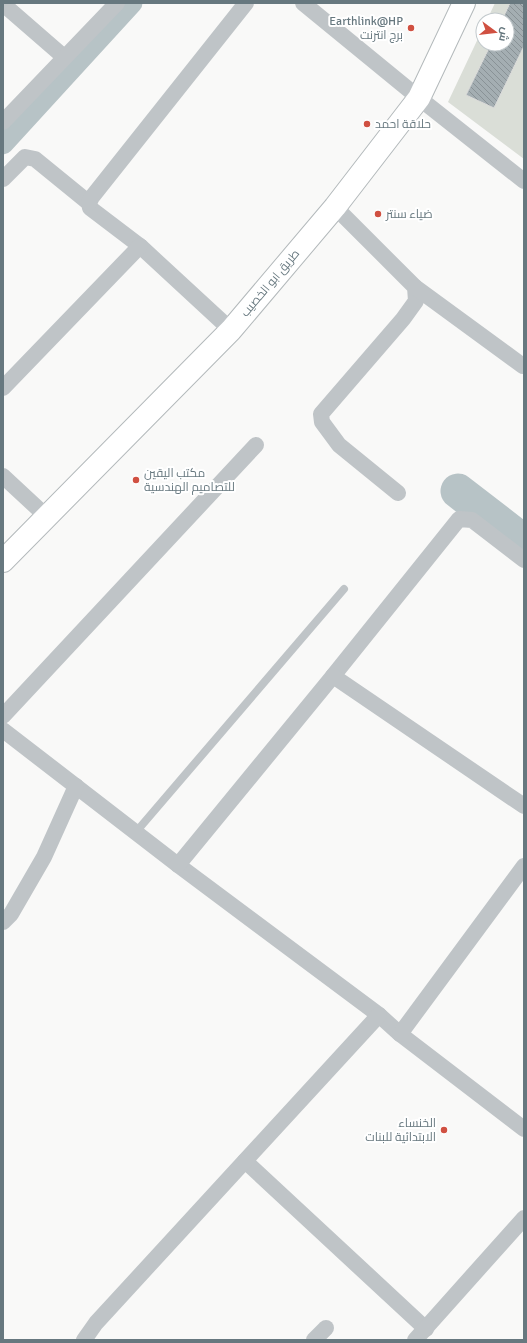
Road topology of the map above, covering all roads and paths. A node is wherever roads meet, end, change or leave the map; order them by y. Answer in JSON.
{"nodes":[{"id":1,"x":117,"y":3,"type":"edge"},
{"id":2,"x":246,"y":3,"type":"edge"},
{"id":3,"x":303,"y":3,"type":"edge"},
{"id":4,"x":464,"y":3,"type":"edge"},
{"id":5,"x":3,"y":4,"type":"edge"},
{"id":6,"x":64,"y":57,"type":"junction"},
{"id":7,"x":419,"y":98,"type":"junction"},
{"id":8,"x":5,"y":115,"type":"edge"},
{"id":9,"x":3,"y":179,"type":"edge"},
{"id":10,"x":524,"y":180,"type":"edge"},
{"id":11,"x":89,"y":203,"type":"junction"},
{"id":12,"x":335,"y":208,"type":"junction"},
{"id":13,"x":140,"y":246,"type":"junction"},
{"id":14,"x":415,"y":287,"type":"junction"},
{"id":15,"x":230,"y":330,"type":"junction"},
{"id":16,"x":523,"y":366,"type":"dead end"},
{"id":17,"x":3,"y":388,"type":"edge"},
{"id":18,"x":256,"y":445,"type":"dead end"},
{"id":19,"x":3,"y":476,"type":"edge"},
{"id":20,"x":398,"y":493,"type":"dead end"},
{"id":21,"x":40,"y":524,"type":"junction"},
{"id":22,"x":3,"y":550,"type":"edge"},
{"id":23,"x":524,"y":560,"type":"edge"},
{"id":24,"x":3,"y":561,"type":"edge"},
{"id":25,"x":344,"y":589,"type":"dead end"},
{"id":26,"x":333,"y":676,"type":"junction"},
{"id":27,"x":3,"y":716,"type":"edge"},
{"id":28,"x":3,"y":730,"type":"edge"},
{"id":29,"x":76,"y":786,"type":"junction"},
{"id":30,"x":524,"y":806,"type":"edge"},
{"id":31,"x":136,"y":832,"type":"junction"},
{"id":32,"x":178,"y":865,"type":"junction"},
{"id":33,"x":524,"y":866,"type":"edge"},
{"id":34,"x":3,"y":922,"type":"edge"},
{"id":35,"x":379,"y":1015,"type":"junction"},
{"id":36,"x":400,"y":1034,"type":"junction"},
{"id":37,"x":524,"y":1129,"type":"edge"},
{"id":38,"x":245,"y":1161,"type":"junction"},
{"id":39,"x":524,"y":1218,"type":"edge"},
{"id":40,"x":326,"y":1328,"type":"dead end"},
{"id":41,"x":420,"y":1334,"type":"edge"},
{"id":42,"x":84,"y":1340,"type":"edge"},
{"id":43,"x":314,"y":1340,"type":"edge"}],
"edges":[{"from":1,"to":6,"type":"street"},
{"from":2,"to":11,"type":"street"},
{"from":3,"to":7,"type":"street"},
{"from":4,"to":7,"type":"main road","name":"طريق ابو الخصيب"},
{"from":5,"to":6,"type":"street"},
{"from":6,"to":8,"type":"street"},
{"from":7,"to":10,"type":"street"},
{"from":7,"to":12,"type":"main road","name":"طريق ابو الخصيب"},
{"from":9,"to":11,"type":"street"},
{"from":11,"to":13,"type":"street"},
{"from":12,"to":14,"type":"street"},
{"from":12,"to":15,"type":"main road","name":"طريق ابو الخصيب"},
{"from":13,"to":15,"type":"street"},
{"from":13,"to":17,"type":"street"},
{"from":14,"to":16,"type":"street"},
{"from":14,"to":20,"type":"street"},
{"from":15,"to":21,"type":"main road","name":"طريق ابو الخصيب"},
{"from":18,"to":27,"type":"street"},
{"from":19,"to":21,"type":"street"},
{"from":21,"to":22,"type":"main road","name":"طريق ابو الخصيب"},
{"from":21,"to":24,"type":"main road","name":"طريق ابو الخصيب"},
{"from":23,"to":26,"type":"street"},
{"from":25,"to":31,"type":"lane"},
{"from":26,"to":30,"type":"street"},
{"from":26,"to":32,"type":"street"},
{"from":28,"to":29,"type":"street"},
{"from":29,"to":31,"type":"street"},
{"from":29,"to":34,"type":"street"},
{"from":31,"to":32,"type":"street"},
{"from":32,"to":35,"type":"street"},
{"from":33,"to":36,"type":"street"},
{"from":35,"to":36,"type":"street"},
{"from":35,"to":38,"type":"street"},
{"from":36,"to":37,"type":"street"},
{"from":38,"to":41,"type":"street"},
{"from":38,"to":42,"type":"street"},
{"from":39,"to":41,"type":"street"},
{"from":40,"to":43,"type":"street"}]}
